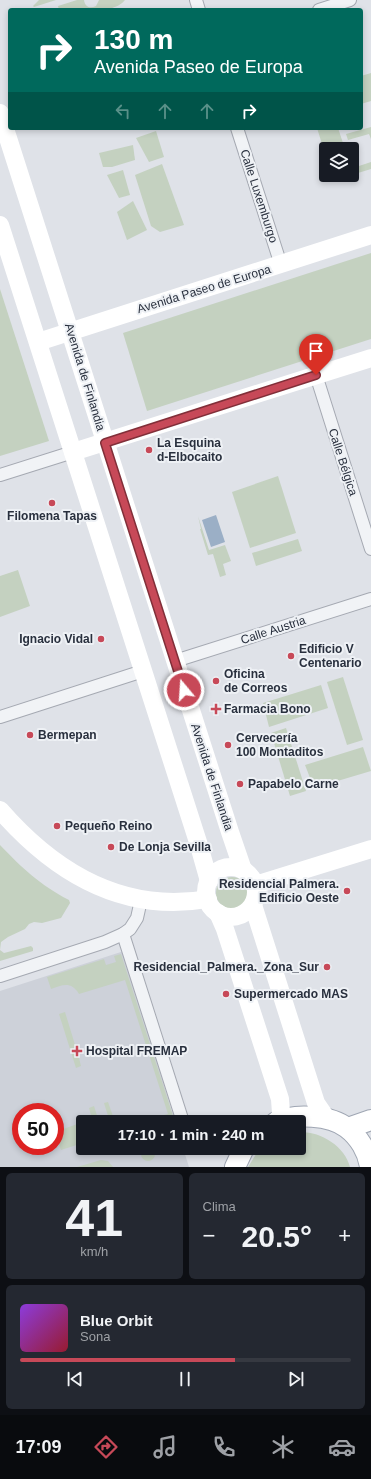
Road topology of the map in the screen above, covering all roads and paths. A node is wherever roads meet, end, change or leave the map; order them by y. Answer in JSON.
{"nodes":[{"id":1,"x":350,"y":0,"type":"edge"},
{"id":2,"x":325,"y":8,"type":"edge"},
{"id":3,"x":0,"y":112,"type":"edge"},
{"id":4,"x":238,"y":130,"type":"edge"},
{"id":5,"x":0,"y":225,"type":"edge"},
{"id":6,"x":371,"y":235,"type":"edge"},
{"id":7,"x":280,"y":265,"type":"junction"},
{"id":8,"x":70,"y":331,"type":"junction"},
{"id":9,"x":38,"y":342,"type":"junction"},
{"id":10,"x":371,"y":358,"type":"edge"},
{"id":11,"x":316,"y":375,"type":"junction"},
{"id":12,"x":105,"y":443,"type":"junction"},
{"id":13,"x":73,"y":452,"type":"junction"},
{"id":14,"x":0,"y":475,"type":"edge"},
{"id":15,"x":371,"y":549,"type":"edge"},
{"id":16,"x":371,"y":599,"type":"edge"},
{"id":17,"x":175,"y":661,"type":"junction"},
{"id":18,"x":143,"y":671,"type":"junction"},
{"id":19,"x":0,"y":717,"type":"edge"},
{"id":20,"x":0,"y":810,"type":"edge"},
{"id":21,"x":371,"y":849,"type":"edge"},
{"id":22,"x":243,"y":870,"type":"junction"},
{"id":23,"x":255,"y":885,"type":"junction"},
{"id":24,"x":208,"y":890,"type":"junction"},
{"id":25,"x":141,"y":900,"type":"junction"},
{"id":26,"x":253,"y":905,"type":"junction"},
{"id":27,"x":218,"y":913,"type":"junction"},
{"id":28,"x":123,"y":934,"type":"junction"},
{"id":29,"x":0,"y":976,"type":"edge"},
{"id":30,"x":181,"y":1115,"type":"edge"},
{"id":31,"x":280,"y":1115,"type":"edge"},
{"id":32,"x":306,"y":1117,"type":"edge"},
{"id":33,"x":327,"y":1119,"type":"junction"},
{"id":34,"x":371,"y":1120,"type":"edge"},
{"id":35,"x":348,"y":1128,"type":"junction"},
{"id":36,"x":241,"y":1155,"type":"edge"},
{"id":37,"x":370,"y":1163,"type":"edge"},
{"id":38,"x":235,"y":1167,"type":"edge"}],
"edges":[{"from":1,"to":2,"type":"street"},
{"from":3,"to":8,"type":"main road","name":"Avenida de Finlandia"},
{"from":4,"to":7,"type":"street","name":"Calle Luxemburgo"},
{"from":5,"to":9,"type":"main road"},
{"from":6,"to":7,"type":"main road","name":"Avenida Paseo de Europa"},
{"from":7,"to":8,"type":"main road","name":"Avenida Paseo de Europa"},
{"from":8,"to":9,"type":"main road","name":"Avenida Paseo de Europa"},
{"from":8,"to":12,"type":"main road","name":"Avenida de Finlandia"},
{"from":9,"to":13,"type":"main road"},
{"from":10,"to":11,"type":"main road"},
{"from":11,"to":12,"type":"main road"},
{"from":11,"to":15,"type":"street","name":"Calle Bélgica"},
{"from":12,"to":13,"type":"main road"},
{"from":12,"to":17,"type":"main road","name":"Avenida de Finlandia"},
{"from":13,"to":14,"type":"street"},
{"from":13,"to":18,"type":"main road"},
{"from":16,"to":17,"type":"street","name":"Calle Austria"},
{"from":17,"to":22,"type":"main road","name":"Avenida de Finlandia"},
{"from":18,"to":19,"type":"street"},
{"from":18,"to":24,"type":"main road"},
{"from":20,"to":25,"type":"main road"},
{"from":21,"to":23,"type":"main road"},
{"from":22,"to":23,"type":"main road"},
{"from":22,"to":24,"type":"main road"},
{"from":23,"to":26,"type":"main road"},
{"from":24,"to":25,"type":"main road"},
{"from":24,"to":27,"type":"main road"},
{"from":25,"to":28,"type":"street"},
{"from":26,"to":27,"type":"main road"},
{"from":26,"to":33,"type":"main road"},
{"from":27,"to":31,"type":"main road"},
{"from":28,"to":29,"type":"street"},
{"from":28,"to":30,"type":"street"},
{"from":32,"to":33,"type":"main road"},
{"from":33,"to":35,"type":"main road"},
{"from":34,"to":35,"type":"main road"},
{"from":35,"to":37,"type":"main road"},
{"from":36,"to":38,"type":"main road"}]}
